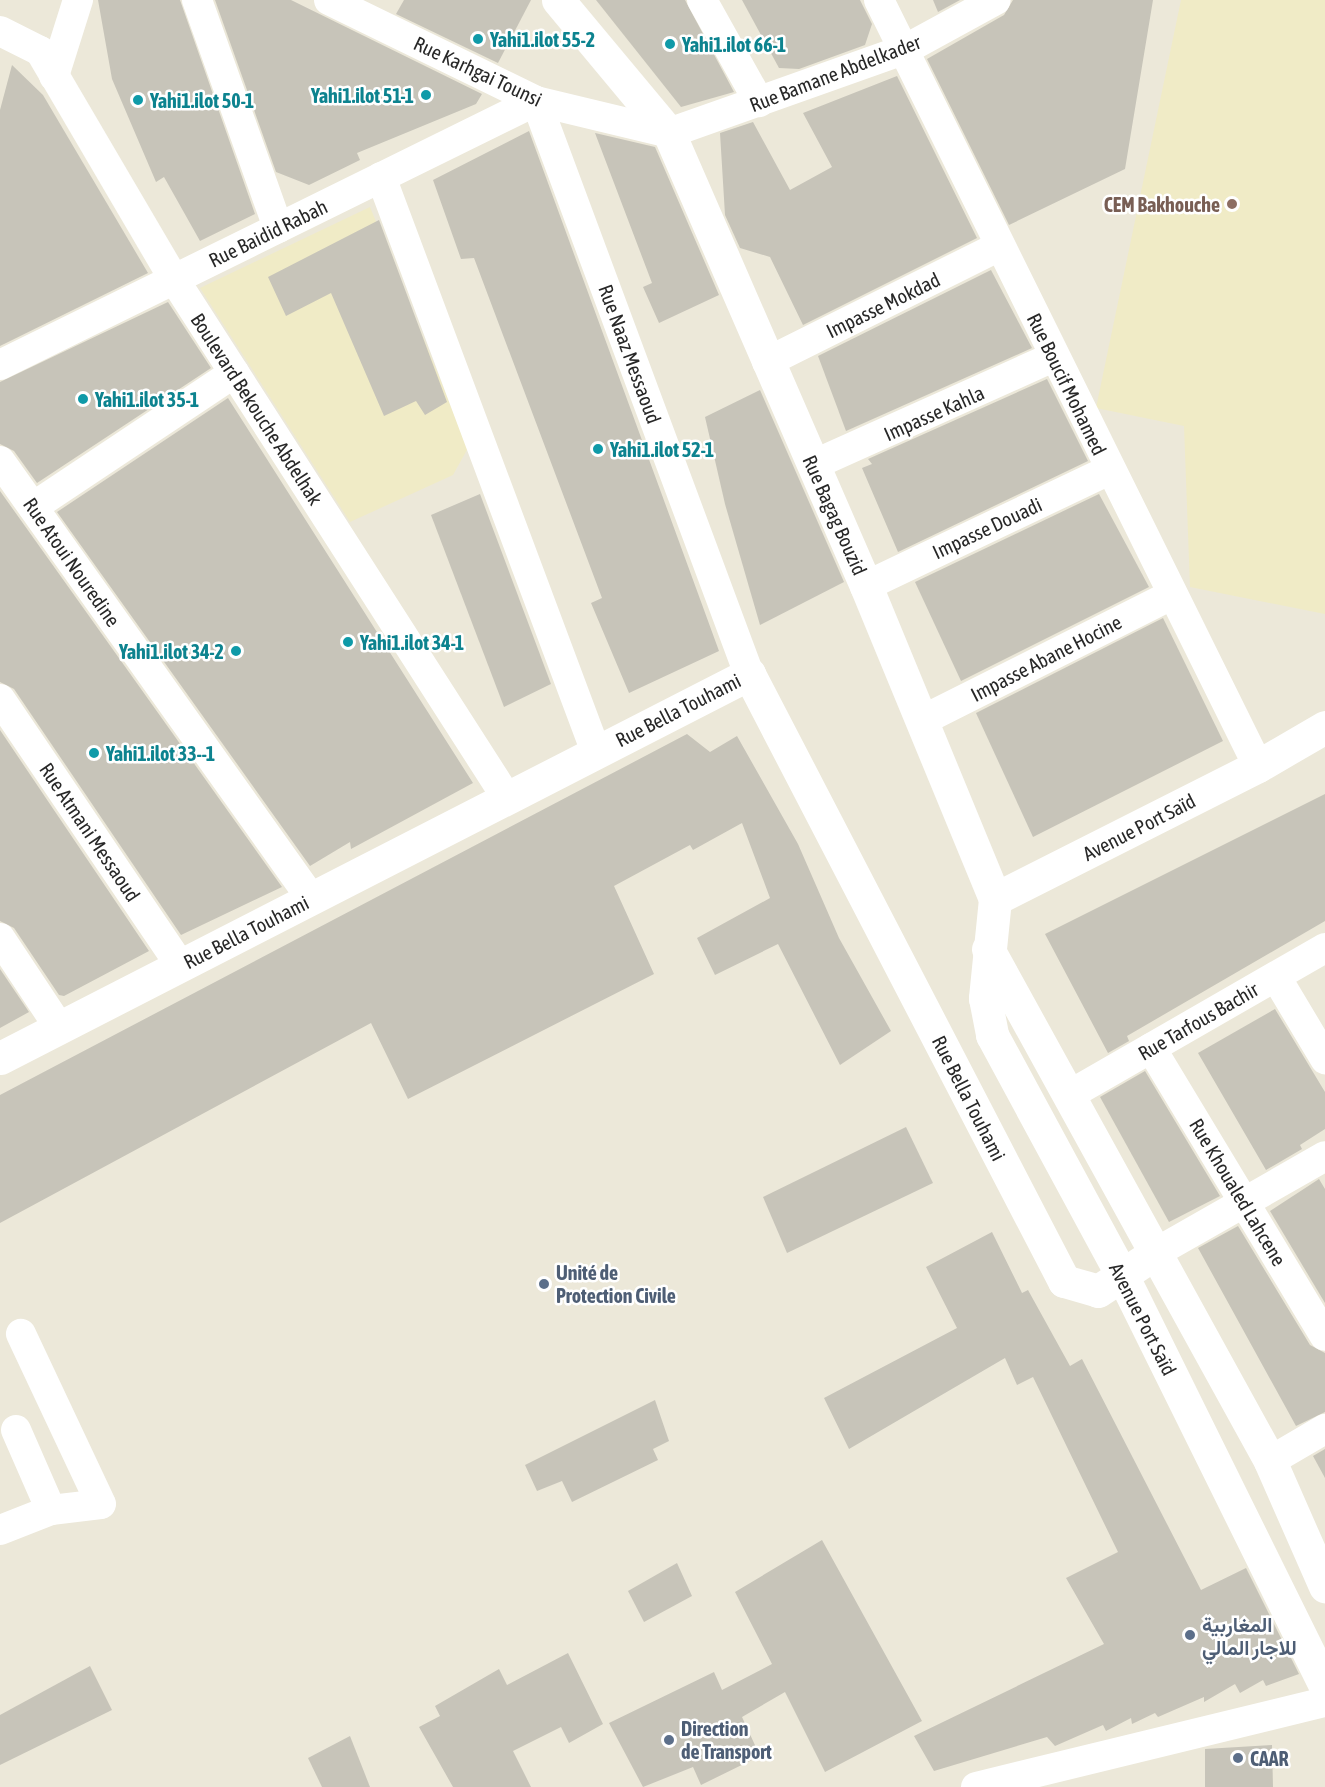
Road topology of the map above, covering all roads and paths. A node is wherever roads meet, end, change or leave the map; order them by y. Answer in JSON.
{"nodes":[{"id":1,"x":78,"y":0,"type":"edge"},
{"id":2,"x":197,"y":0,"type":"edge"},
{"id":3,"x":329,"y":0,"type":"edge"},
{"id":4,"x":558,"y":0,"type":"edge"},
{"id":5,"x":702,"y":0,"type":"edge"},
{"id":6,"x":879,"y":0,"type":"edge"},
{"id":7,"x":996,"y":0,"type":"edge"},
{"id":8,"x":0,"y":31,"type":"edge"},
{"id":9,"x":906,"y":49,"type":"junction"},
{"id":10,"x":54,"y":76,"type":"junction"},
{"id":11,"x":536,"y":101,"type":"junction"},
{"id":12,"x":759,"y":102,"type":"junction"},
{"id":13,"x":669,"y":133,"type":"junction"},
{"id":14,"x":381,"y":177,"type":"junction"},
{"id":15,"x":278,"y":228,"type":"junction"},
{"id":16,"x":998,"y":247,"type":"junction"},
{"id":17,"x":174,"y":279,"type":"junction"},
{"id":18,"x":1053,"y":357,"type":"junction"},
{"id":19,"x":767,"y":362,"type":"junction"},
{"id":20,"x":0,"y":365,"type":"edge"},
{"id":21,"x":234,"y":373,"type":"junction"},
{"id":22,"x":0,"y":461,"type":"edge"},
{"id":23,"x":813,"y":465,"type":"junction"},
{"id":24,"x":1109,"y":470,"type":"junction"},
{"id":25,"x":33,"y":507,"type":"junction"},
{"id":26,"x":866,"y":586,"type":"junction"},
{"id":27,"x":1171,"y":595,"type":"junction"},
{"id":28,"x":750,"y":674,"type":"junction"},
{"id":29,"x":0,"y":699,"type":"edge"},
{"id":30,"x":921,"y":721,"type":"junction"},
{"id":31,"x":1325,"y":727,"type":"edge"},
{"id":32,"x":596,"y":752,"type":"junction"},
{"id":33,"x":1258,"y":766,"type":"junction"},
{"id":34,"x":507,"y":798,"type":"junction"},
{"id":35,"x":311,"y":898,"type":"junction"},
{"id":36,"x":995,"y":899,"type":"junction"},
{"id":37,"x":0,"y":938,"type":"edge"},
{"id":38,"x":1325,"y":948,"type":"edge"},
{"id":39,"x":988,"y":949,"type":"junction"},
{"id":40,"x":180,"y":965,"type":"junction"},
{"id":41,"x":1276,"y":977,"type":"junction"},
{"id":42,"x":59,"y":1028,"type":"junction"},
{"id":43,"x":1151,"y":1048,"type":"junction"},
{"id":44,"x":0,"y":1058,"type":"edge"},
{"id":45,"x":1325,"y":1059,"type":"edge"},
{"id":46,"x":1071,"y":1094,"type":"junction"},
{"id":47,"x":1325,"y":1156,"type":"edge"},
{"id":48,"x":1244,"y":1203,"type":"junction"},
{"id":49,"x":1157,"y":1252,"type":"junction"},
{"id":50,"x":1123,"y":1277,"type":"junction"},
{"id":51,"x":21,"y":1334,"type":"dead end"},
{"id":52,"x":1325,"y":1336,"type":"edge"},
{"id":53,"x":1325,"y":1429,"type":"edge"},
{"id":54,"x":16,"y":1430,"type":"dead end"},
{"id":55,"x":1269,"y":1461,"type":"junction"},
{"id":56,"x":51,"y":1510,"type":"junction"},
{"id":57,"x":0,"y":1530,"type":"edge"},
{"id":58,"x":1325,"y":1586,"type":"edge"},
{"id":59,"x":1325,"y":1685,"type":"edge"},
{"id":60,"x":1325,"y":1702,"type":"edge"},
{"id":61,"x":976,"y":1787,"type":"edge"}],
"edges":[{"from":1,"to":10,"type":"street"},
{"from":2,"to":15,"type":"street"},
{"from":3,"to":11,"type":"street","name":"Rue Karhgai Tounsi"},
{"from":4,"to":13,"type":"street","name":"Rue Bagag Bouzid"},
{"from":5,"to":12,"type":"street"},
{"from":6,"to":9,"type":"street","name":"Rue Boucif Mohamed"},
{"from":7,"to":9,"type":"street","name":"Rue Bamane Abdelkader"},
{"from":8,"to":10,"type":"street","name":"Boulevard Bekouche Abdelhak"},
{"from":9,"to":12,"type":"street","name":"Rue Bamane Abdelkader"},
{"from":9,"to":16,"type":"street","name":"Rue Boucif Mohamed"},
{"from":10,"to":17,"type":"street","name":"Boulevard Bekouche Abdelhak"},
{"from":11,"to":13,"type":"street","name":"Rue Karhgai Tounsi"},
{"from":11,"to":14,"type":"street","name":"Rue Baidid Rabah"},
{"from":11,"to":28,"type":"street","name":"Rue Naaz Messaoud"},
{"from":12,"to":13,"type":"street","name":"Rue Bamane Abdelkader"},
{"from":13,"to":19,"type":"street","name":"Rue Bagag Bouzid"},
{"from":14,"to":15,"type":"street","name":"Rue Baidid Rabah"},
{"from":14,"to":32,"type":"street"},
{"from":15,"to":17,"type":"street","name":"Rue Baidid Rabah"},
{"from":16,"to":18,"type":"street","name":"Rue Boucif Mohamed"},
{"from":16,"to":19,"type":"street","name":"Impasse Mokdad"},
{"from":17,"to":20,"type":"street","name":"Rue Baidid Rabah"},
{"from":17,"to":21,"type":"street","name":"Boulevard Bekouche Abdelhak"},
{"from":18,"to":23,"type":"street","name":"Impasse Kahla"},
{"from":18,"to":24,"type":"street","name":"Rue Boucif Mohamed"},
{"from":19,"to":23,"type":"street","name":"Rue Bagag Bouzid"},
{"from":21,"to":25,"type":"street"},
{"from":21,"to":34,"type":"street","name":"Boulevard Bekouche Abdelhak"},
{"from":22,"to":25,"type":"street","name":"Rue Atoui Nouredine"},
{"from":23,"to":26,"type":"street","name":"Rue Bagag Bouzid"},
{"from":24,"to":26,"type":"street","name":"Impasse Douadi"},
{"from":24,"to":27,"type":"street","name":"Rue Boucif Mohamed"},
{"from":25,"to":35,"type":"street","name":"Rue Atoui Nouredine"},
{"from":26,"to":30,"type":"street","name":"Rue Bagag Bouzid"},
{"from":27,"to":30,"type":"street","name":"Impasse Abane Hocine"},
{"from":27,"to":33,"type":"street","name":"Rue Boucif Mohamed"},
{"from":28,"to":32,"type":"street","name":"Rue Bella Touhami"},
{"from":28,"to":50,"type":"street","name":"Rue Bella Touhami"},
{"from":29,"to":40,"type":"street","name":"Rue Atmani Messaoud"},
{"from":30,"to":36,"type":"street","name":"Rue Bagag Bouzid"},
{"from":31,"to":33,"type":"street","name":"Avenue Port Saïd"},
{"from":32,"to":34,"type":"street","name":"Rue Bella Touhami"},
{"from":33,"to":36,"type":"street","name":"Avenue Port Saïd"},
{"from":34,"to":35,"type":"street","name":"Rue Bella Touhami"},
{"from":35,"to":40,"type":"street","name":"Rue Bella Touhami"},
{"from":36,"to":39,"type":"street","name":"Avenue Port Saïd"},
{"from":37,"to":42,"type":"street"},
{"from":38,"to":41,"type":"street","name":"Rue Tarfous Bachir"},
{"from":39,"to":46,"type":"street"},
{"from":39,"to":50,"type":"street","name":"Avenue Port Saïd"},
{"from":40,"to":42,"type":"street","name":"Rue Bella Touhami"},
{"from":41,"to":43,"type":"street","name":"Rue Tarfous Bachir"},
{"from":41,"to":45,"type":"street"},
{"from":42,"to":44,"type":"street","name":"Rue Bella Touhami"},
{"from":43,"to":46,"type":"street","name":"Rue Tarfous Bachir"},
{"from":43,"to":48,"type":"street","name":"Rue Khoualed Lahcene"},
{"from":46,"to":49,"type":"street"},
{"from":47,"to":48,"type":"street"},
{"from":48,"to":49,"type":"street"},
{"from":48,"to":52,"type":"street","name":"Rue Khoualed Lahcene"},
{"from":49,"to":50,"type":"street","name":"Rue Bella Touhami"},
{"from":49,"to":55,"type":"street"},
{"from":50,"to":59,"type":"street","name":"Avenue Port Saïd"},
{"from":51,"to":56,"type":"street"},
{"from":53,"to":55,"type":"street"},
{"from":54,"to":56,"type":"street"},
{"from":55,"to":58,"type":"street"},
{"from":56,"to":57,"type":"street"},
{"from":60,"to":61,"type":"street"}]}
